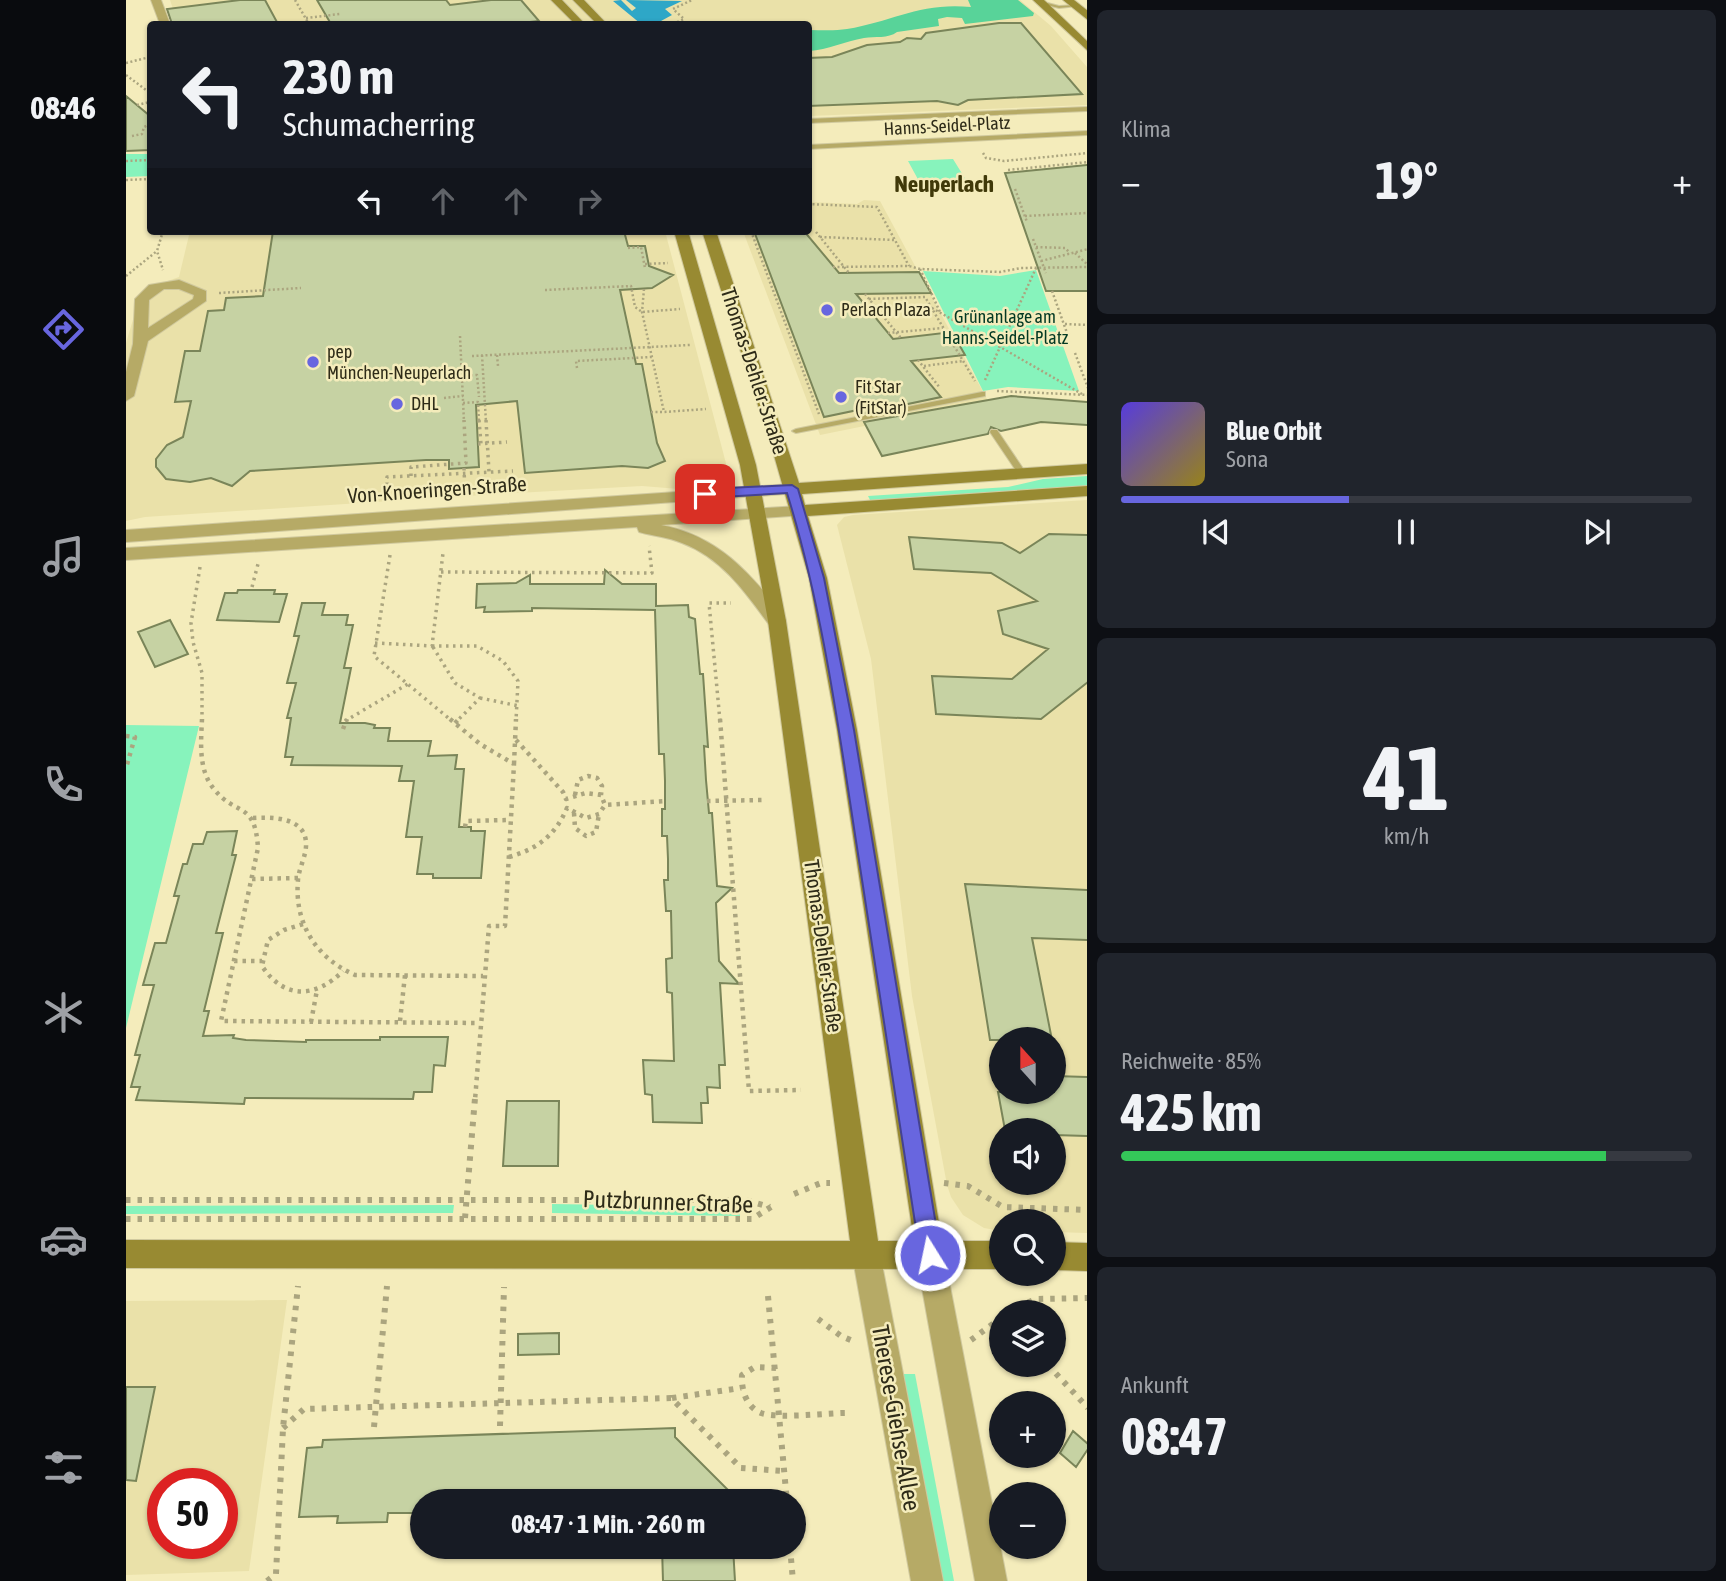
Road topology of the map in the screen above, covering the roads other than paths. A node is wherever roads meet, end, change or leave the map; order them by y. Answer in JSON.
{"nodes":[{"id":1,"x":156,"y":0,"type":"edge"},
{"id":2,"x":556,"y":0,"type":"edge"},
{"id":3,"x":578,"y":0,"type":"edge"},
{"id":4,"x":1039,"y":1,"type":"edge"},
{"id":5,"x":1072,"y":3,"type":"edge"},
{"id":6,"x":1087,"y":18,"type":"edge"},
{"id":7,"x":164,"y":21,"type":"edge"},
{"id":8,"x":574,"y":21,"type":"edge"},
{"id":9,"x":599,"y":21,"type":"edge"},
{"id":10,"x":1087,"y":48,"type":"edge"},
{"id":11,"x":1087,"y":110,"type":"edge"},
{"id":12,"x":812,"y":121,"type":"edge"},
{"id":13,"x":1087,"y":132,"type":"edge"},
{"id":14,"x":812,"y":147,"type":"edge"},
{"id":15,"x":682,"y":235,"type":"edge"},
{"id":16,"x":710,"y":235,"type":"edge"},
{"id":17,"x":141,"y":339,"type":"junction"},
{"id":18,"x":982,"y":394,"type":"road end"},
{"id":19,"x":126,"y":396,"type":"edge"},
{"id":20,"x":796,"y":431,"type":"dead end"},
{"id":21,"x":994,"y":432,"type":"dead end"},
{"id":22,"x":1087,"y":469,"type":"edge"},
{"id":23,"x":1021,"y":473,"type":"junction"},
{"id":24,"x":792,"y":489,"type":"junction"},
{"id":25,"x":753,"y":491,"type":"junction"},
{"id":26,"x":1087,"y":491,"type":"edge"},
{"id":27,"x":799,"y":511,"type":"junction"},
{"id":28,"x":757,"y":514,"type":"junction"},
{"id":29,"x":597,"y":524,"type":"junction"},
{"id":30,"x":126,"y":536,"type":"edge"},
{"id":31,"x":126,"y":554,"type":"edge"},
{"id":32,"x":777,"y":621,"type":"junction"},
{"id":33,"x":126,"y":1254,"type":"edge"},
{"id":34,"x":866,"y":1254,"type":"junction"},
{"id":35,"x":930,"y":1255,"type":"junction"},
{"id":36,"x":989,"y":1255,"type":"edge"},
{"id":37,"x":1066,"y":1256,"type":"edge"},
{"id":38,"x":1087,"y":1257,"type":"edge"},
{"id":39,"x":927,"y":1581,"type":"edge"},
{"id":40,"x":990,"y":1581,"type":"edge"}],
"edges":[{"from":1,"to":7,"type":"street"},
{"from":2,"to":8,"type":"main road"},
{"from":3,"to":9,"type":"main road"},
{"from":4,"to":5,"type":"lane"},
{"from":4,"to":10,"type":"main road"},
{"from":5,"to":6,"type":"main road"},
{"from":11,"to":12,"type":"lane","name":"Hanns-Seidel-Platz"},
{"from":13,"to":14,"type":"lane","name":"Hanns-Seidel-Platz"},
{"from":15,"to":25,"type":"main road","name":"Thomas-Dehler-Straße"},
{"from":16,"to":24,"type":"main road","name":"Thomas-Dehler-Straße"},
{"from":17,"to":17,"type":"street"},
{"from":17,"to":19,"type":"street"},
{"from":18,"to":20,"type":"lane"},
{"from":21,"to":23,"type":"lane"},
{"from":22,"to":23,"type":"main road"},
{"from":23,"to":24,"type":"main road"},
{"from":24,"to":25,"type":"street","name":"Von-Knoeringen-Straße"},
{"from":24,"to":27,"type":"main road","name":"Thomas-Dehler-Straße"},
{"from":25,"to":28,"type":"main road","name":"Thomas-Dehler-Straße"},
{"from":25,"to":30,"type":"street","name":"Von-Knoeringen-Straße"},
{"from":26,"to":27,"type":"main road","name":"Von-Knoeringen-Straße"},
{"from":27,"to":28,"type":"street","name":"Von-Knoeringen-Straße"},
{"from":27,"to":35,"type":"main road","name":"Thomas-Dehler-Straße"},
{"from":28,"to":29,"type":"street","name":"Von-Knoeringen-Straße"},
{"from":28,"to":32,"type":"main road","name":"Thomas-Dehler-Straße"},
{"from":29,"to":31,"type":"street","name":"Von-Knoeringen-Straße"},
{"from":29,"to":32,"type":"street","name":"Von-Knoeringen-Straße"},
{"from":32,"to":34,"type":"main road","name":"Thomas-Dehler-Straße"},
{"from":33,"to":34,"type":"main road"},
{"from":34,"to":35,"type":"main road"},
{"from":34,"to":39,"type":"street","name":"Therese-Giehse-Allee"},
{"from":35,"to":36,"type":"main road"},
{"from":35,"to":40,"type":"street"},
{"from":37,"to":38,"type":"main road"}]}
